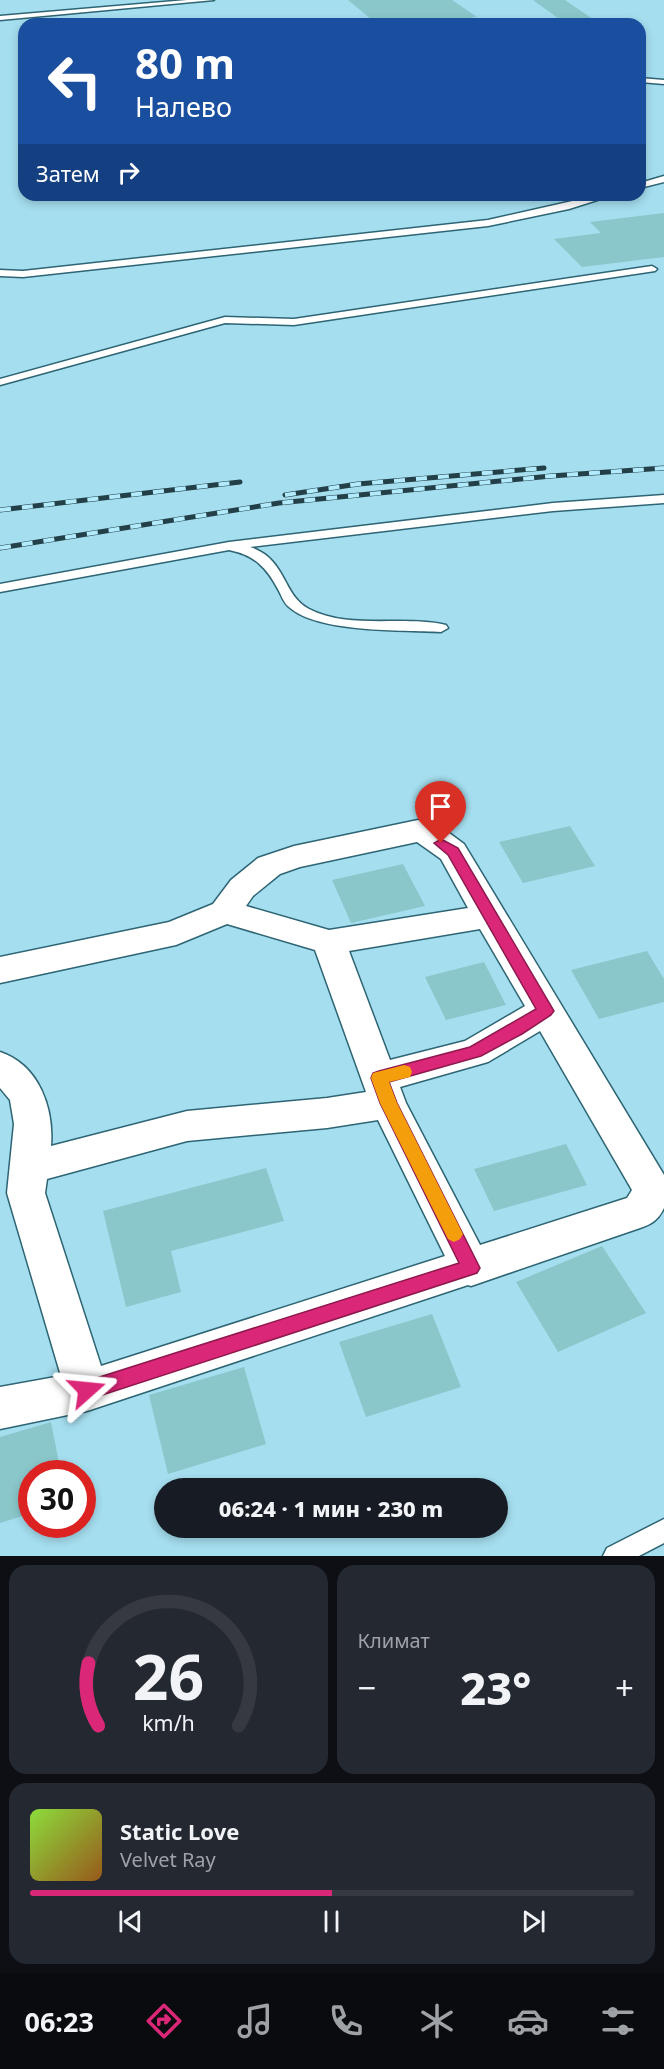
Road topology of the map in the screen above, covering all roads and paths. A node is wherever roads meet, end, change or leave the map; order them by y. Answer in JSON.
{"nodes":[{"id":1,"x":211,"y":0,"type":"edge"},
{"id":2,"x":0,"y":18,"type":"edge"},
{"id":3,"x":646,"y":80,"type":"edge"},
{"id":4,"x":664,"y":82,"type":"edge"},
{"id":5,"x":664,"y":180,"type":"edge"},
{"id":6,"x":646,"y":184,"type":"edge"},
{"id":7,"x":587,"y":201,"type":"edge"},
{"id":8,"x":652,"y":269,"type":"dead end"},
{"id":9,"x":0,"y":273,"type":"edge"},
{"id":10,"x":0,"y":382,"type":"edge"},
{"id":11,"x":664,"y":499,"type":"edge"},
{"id":12,"x":229,"y":546,"type":"junction"},
{"id":13,"x":0,"y":588,"type":"edge"},
{"id":14,"x":441,"y":628,"type":"dead end"},
{"id":15,"x":225,"y":912,"type":"junction"},
{"id":16,"x":489,"y":916,"type":"junction"},
{"id":17,"x":329,"y":942,"type":"junction"},
{"id":18,"x":0,"y":970,"type":"edge"},
{"id":19,"x":546,"y":1011,"type":"junction"},
{"id":20,"x":0,"y":1066,"type":"edge"},
{"id":21,"x":384,"y":1090,"type":"junction"},
{"id":22,"x":30,"y":1168,"type":"junction"},
{"id":23,"x":471,"y":1268,"type":"junction"},
{"id":24,"x":87,"y":1390,"type":"junction"},
{"id":25,"x":0,"y":1408,"type":"edge"},
{"id":26,"x":664,"y":1531,"type":"edge"},
{"id":27,"x":615,"y":1556,"type":"edge"}],
"edges":[{"from":1,"to":2,"type":"lane"},
{"from":3,"to":4,"type":"lane"},
{"from":5,"to":6,"type":"lane"},
{"from":7,"to":9,"type":"lane"},
{"from":8,"to":10,"type":"lane"},
{"from":11,"to":12,"type":"lane"},
{"from":12,"to":13,"type":"lane"},
{"from":12,"to":14,"type":"lane"},
{"from":15,"to":16,"type":"street"},
{"from":15,"to":17,"type":"street"},
{"from":15,"to":18,"type":"street"},
{"from":16,"to":17,"type":"street"},
{"from":16,"to":19,"type":"street"},
{"from":17,"to":21,"type":"street"},
{"from":19,"to":21,"type":"street"},
{"from":19,"to":23,"type":"street"},
{"from":20,"to":22,"type":"street"},
{"from":21,"to":22,"type":"street"},
{"from":21,"to":23,"type":"street"},
{"from":22,"to":24,"type":"street"},
{"from":23,"to":24,"type":"street"},
{"from":24,"to":25,"type":"street"},
{"from":26,"to":27,"type":"lane"}]}
